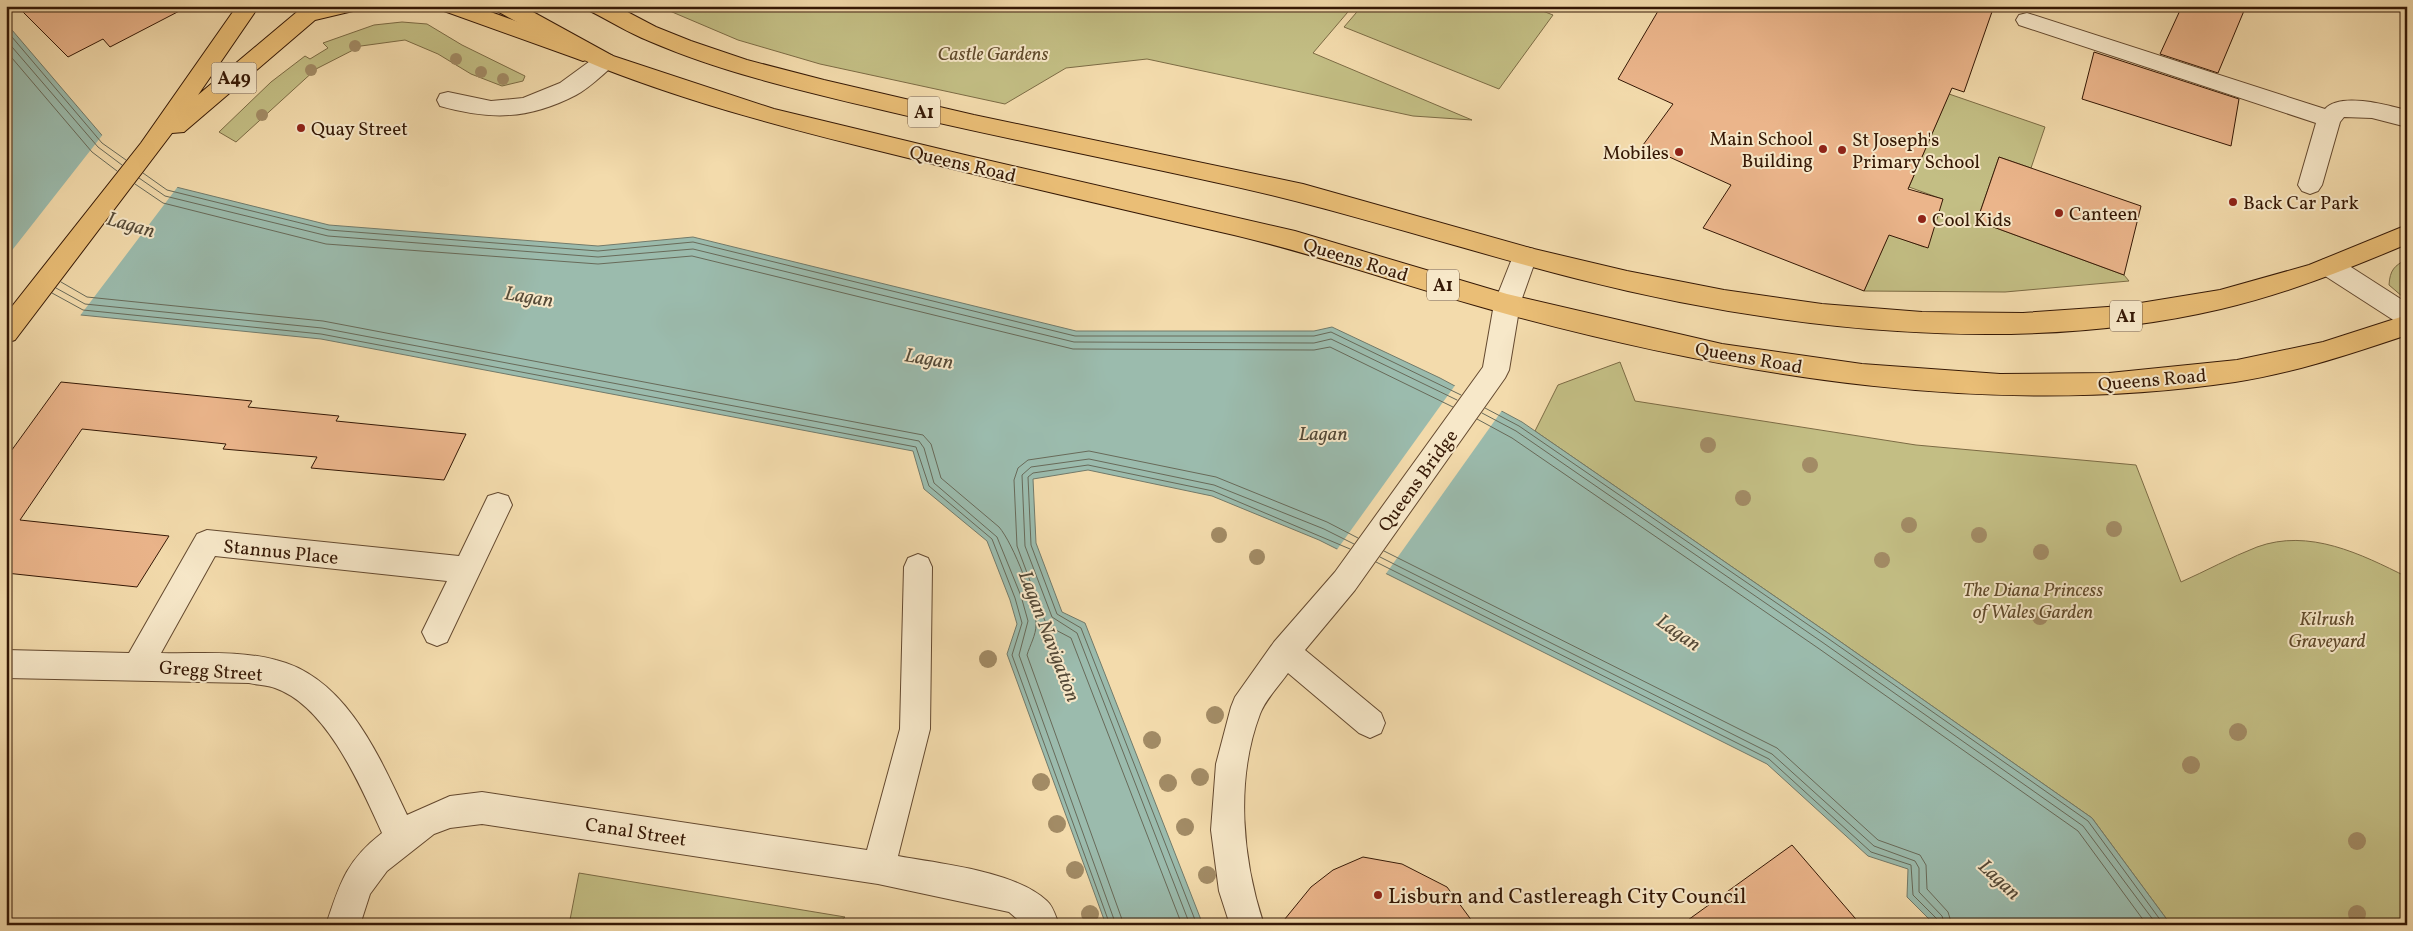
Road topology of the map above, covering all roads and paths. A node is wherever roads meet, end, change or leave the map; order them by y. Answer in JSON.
{"nodes":[{"id":1,"x":248,"y":6,"type":"edge"},
{"id":2,"x":346,"y":6,"type":"edge"},
{"id":3,"x":452,"y":6,"type":"edge"},
{"id":4,"x":505,"y":6,"type":"edge"},
{"id":5,"x":598,"y":6,"type":"edge"},
{"id":6,"x":312,"y":11,"type":"edge"},
{"id":7,"x":2027,"y":20,"type":"dead end"},
{"id":8,"x":606,"y":60,"type":"junction"},
{"id":9,"x":448,"y":100,"type":"dead end"},
{"id":10,"x":2329,"y":119,"type":"junction"},
{"id":11,"x":2407,"y":119,"type":"edge"},
{"id":12,"x":149,"y":149,"type":"junction"},
{"id":13,"x":2310,"y":185,"type":"dead end"},
{"id":14,"x":2407,"y":234,"type":"edge"},
{"id":15,"x":1525,"y":256,"type":"junction"},
{"id":16,"x":2331,"y":267,"type":"junction"},
{"id":17,"x":1507,"y":304,"type":"junction"},
{"id":18,"x":2407,"y":316,"type":"edge"},
{"id":19,"x":2407,"y":325,"type":"edge"},
{"id":20,"x":10,"y":328,"type":"edge"},
{"id":21,"x":498,"y":505,"type":"dead end"},
{"id":22,"x":918,"y":567,"type":"dead end"},
{"id":23,"x":466,"y":570,"type":"junction"},
{"id":24,"x":437,"y":632,"type":"dead end"},
{"id":25,"x":1285,"y":652,"type":"junction"},
{"id":26,"x":6,"y":664,"type":"edge"},
{"id":27,"x":138,"y":666,"type":"junction"},
{"id":28,"x":1370,"y":723,"type":"dead end"},
{"id":29,"x":401,"y":838,"type":"junction"},
{"id":30,"x":878,"y":868,"type":"junction"},
{"id":31,"x":343,"y":925,"type":"edge"},
{"id":32,"x":1042,"y":925,"type":"edge"},
{"id":33,"x":1247,"y":925,"type":"edge"}],
"edges":[{"from":1,"to":12,"type":"main road","number":"A49"},
{"from":2,"to":6,"type":"main road"},
{"from":3,"to":8,"type":"main road"},
{"from":4,"to":8,"type":"main road","name":"Queens Road","number":"A1"},
{"from":5,"to":15,"type":"main road","number":"A1"},
{"from":6,"to":12,"type":"main road","number":"A49"},
{"from":7,"to":10,"type":"street"},
{"from":8,"to":9,"type":"street"},
{"from":8,"to":17,"type":"main road","name":"Queens Road","number":"A1"},
{"from":10,"to":11,"type":"street"},
{"from":10,"to":13,"type":"street"},
{"from":12,"to":20,"type":"main road","number":"A49"},
{"from":14,"to":16,"type":"main road","number":"A1"},
{"from":15,"to":16,"type":"main road","number":"A1"},
{"from":15,"to":17,"type":"street","name":"Queens Bridge"},
{"from":16,"to":18,"type":"street"},
{"from":17,"to":19,"type":"main road","name":"Queens Road","number":"A1"},
{"from":17,"to":25,"type":"street","name":"Queens Bridge"},
{"from":21,"to":23,"type":"street"},
{"from":22,"to":30,"type":"street"},
{"from":23,"to":24,"type":"street"},
{"from":23,"to":27,"type":"street","name":"Stannus Place"},
{"from":25,"to":28,"type":"street"},
{"from":25,"to":33,"type":"street","name":"Queens Bridge"},
{"from":26,"to":27,"type":"street","name":"Gregg Street"},
{"from":27,"to":29,"type":"street","name":"Gregg Street"},
{"from":29,"to":30,"type":"street","name":"Canal Street"},
{"from":29,"to":31,"type":"street"},
{"from":30,"to":32,"type":"street","name":"Canal Street"}]}
